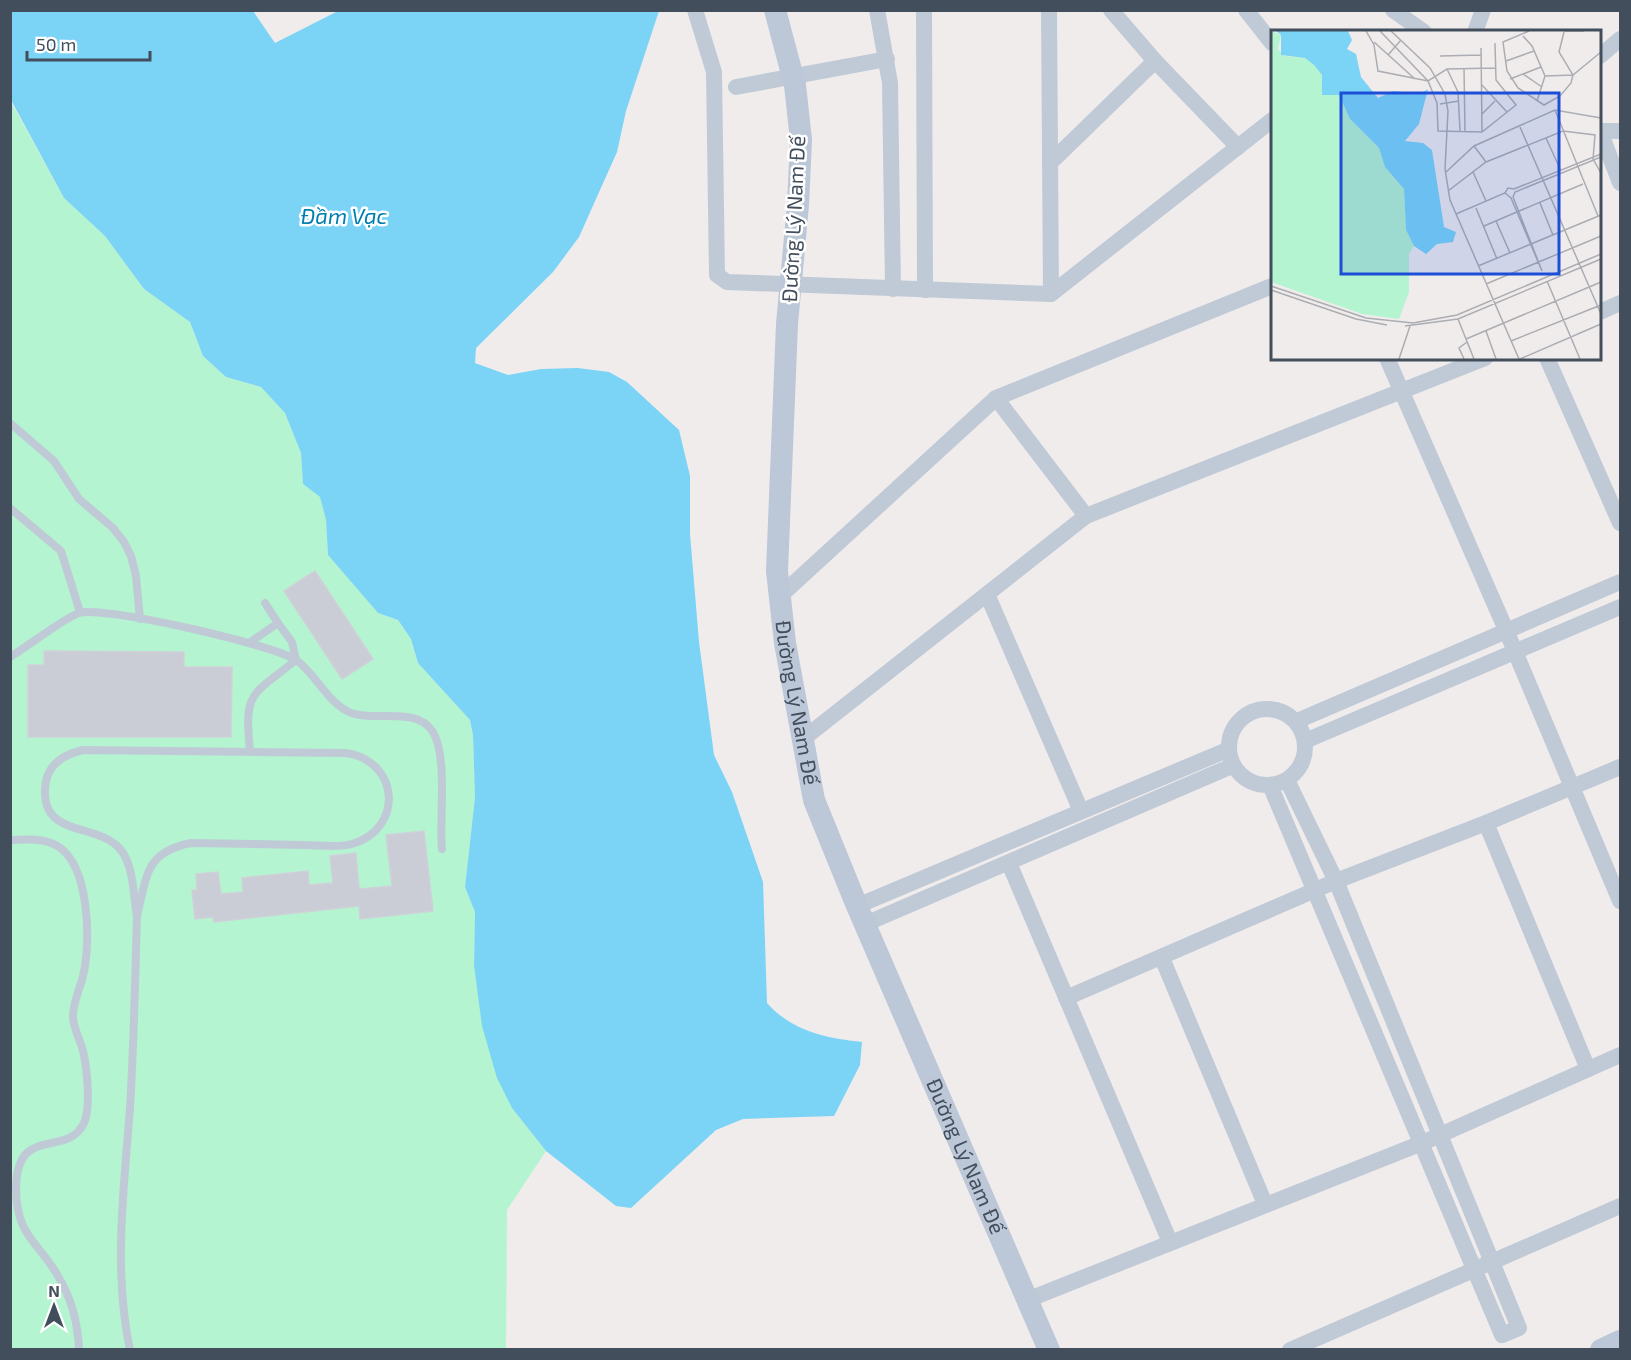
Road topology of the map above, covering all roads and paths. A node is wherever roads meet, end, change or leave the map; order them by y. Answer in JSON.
{"nodes":[{"id":1,"x":695,"y":10,"type":"edge"},
{"id":2,"x":775,"y":10,"type":"edge"},
{"id":3,"x":877,"y":10,"type":"edge"},
{"id":4,"x":924,"y":10,"type":"edge"},
{"id":5,"x":1049,"y":10,"type":"edge"},
{"id":6,"x":1111,"y":10,"type":"edge"},
{"id":7,"x":1246,"y":10,"type":"edge"},
{"id":8,"x":1393,"y":10,"type":"edge"},
{"id":9,"x":1483,"y":10,"type":"edge"},
{"id":10,"x":1421,"y":30,"type":"edge"},
{"id":11,"x":1476,"y":30,"type":"edge"},
{"id":12,"x":1620,"y":39,"type":"edge"},
{"id":13,"x":1271,"y":42,"type":"edge"},
{"id":14,"x":1601,"y":54,"type":"edge"},
{"id":15,"x":886,"y":59,"type":"junction"},
{"id":16,"x":1155,"y":62,"type":"junction"},
{"id":17,"x":793,"y":75,"type":"junction"},
{"id":18,"x":736,"y":87,"type":"dead end"},
{"id":19,"x":1271,"y":121,"type":"edge"},
{"id":20,"x":1601,"y":131,"type":"edge"},
{"id":21,"x":1620,"y":131,"type":"edge"},
{"id":22,"x":1601,"y":134,"type":"edge"},
{"id":23,"x":1238,"y":147,"type":"junction"},
{"id":24,"x":1050,"y":163,"type":"junction"},
{"id":25,"x":1620,"y":183,"type":"edge"},
{"id":26,"x":790,"y":286,"type":"junction"},
{"id":27,"x":1271,"y":286,"type":"edge"},
{"id":28,"x":893,"y":289,"type":"junction"},
{"id":29,"x":925,"y":290,"type":"junction"},
{"id":30,"x":1051,"y":294,"type":"junction"},
{"id":31,"x":1620,"y":303,"type":"edge"},
{"id":32,"x":1601,"y":311,"type":"edge"},
{"id":33,"x":1388,"y":360,"type":"edge"},
{"id":34,"x":1480,"y":360,"type":"edge"},
{"id":35,"x":1548,"y":360,"type":"edge"},
{"id":36,"x":1401,"y":391,"type":"junction"},
{"id":37,"x":996,"y":398,"type":"junction"},
{"id":38,"x":10,"y":423,"type":"edge"},
{"id":39,"x":10,"y":508,"type":"edge"},
{"id":40,"x":1086,"y":516,"type":"junction"},
{"id":41,"x":1620,"y":523,"type":"edge"},
{"id":42,"x":1620,"y":582,"type":"edge"},
{"id":43,"x":987,"y":594,"type":"junction"},
{"id":44,"x":780,"y":596,"type":"junction"},
{"id":45,"x":265,"y":603,"type":"dead end"},
{"id":46,"x":1620,"y":607,"type":"edge"},
{"id":47,"x":80,"y":612,"type":"junction"},
{"id":48,"x":140,"y":619,"type":"junction"},
{"id":49,"x":278,"y":623,"type":"junction"},
{"id":50,"x":1506,"y":630,"type":"junction"},
{"id":51,"x":249,"y":642,"type":"junction"},
{"id":52,"x":1514,"y":652,"type":"junction"},
{"id":53,"x":10,"y":657,"type":"edge"},
{"id":54,"x":296,"y":660,"type":"junction"},
{"id":55,"x":1297,"y":721,"type":"junction"},
{"id":56,"x":803,"y":739,"type":"junction"},
{"id":57,"x":1305,"y":741,"type":"junction"},
{"id":58,"x":250,"y":751,"type":"junction"},
{"id":59,"x":1229,"y":758,"type":"junction"},
{"id":60,"x":1620,"y":766,"type":"edge"},
{"id":61,"x":1287,"y":780,"type":"junction"},
{"id":62,"x":1270,"y":785,"type":"junction"},
{"id":63,"x":1572,"y":787,"type":"junction"},
{"id":64,"x":1081,"y":811,"type":"junction"},
{"id":65,"x":1486,"y":823,"type":"junction"},
{"id":66,"x":10,"y":840,"type":"edge"},
{"id":67,"x":442,"y":849,"type":"dead end"},
{"id":68,"x":1009,"y":863,"type":"junction"},
{"id":69,"x":1336,"y":881,"type":"junction"},
{"id":70,"x":1314,"y":892,"type":"junction"},
{"id":71,"x":1620,"y":901,"type":"edge"},
{"id":72,"x":861,"y":915,"type":"junction"},
{"id":73,"x":136,"y":916,"type":"junction"},
{"id":74,"x":1162,"y":958,"type":"junction"},
{"id":75,"x":1066,"y":998,"type":"junction"},
{"id":76,"x":1620,"y":1055,"type":"edge"},
{"id":77,"x":1588,"y":1069,"type":"junction"},
{"id":78,"x":1440,"y":1133,"type":"junction"},
{"id":79,"x":1422,"y":1143,"type":"junction"},
{"id":80,"x":1264,"y":1204,"type":"junction"},
{"id":81,"x":1620,"y":1206,"type":"edge"},
{"id":82,"x":1170,"y":1242,"type":"junction"},
{"id":83,"x":1492,"y":1263,"type":"junction"},
{"id":84,"x":1475,"y":1270,"type":"junction"},
{"id":85,"x":1027,"y":1300,"type":"junction"},
{"id":86,"x":1620,"y":1341,"type":"edge"},
{"id":87,"x":79,"y":1350,"type":"edge"},
{"id":88,"x":130,"y":1350,"type":"edge"},
{"id":89,"x":1049,"y":1350,"type":"edge"},
{"id":90,"x":1290,"y":1350,"type":"edge"},
{"id":91,"x":1601,"y":1350,"type":"edge"}],
"edges":[{"from":1,"to":26,"type":"street"},
{"from":2,"to":17,"type":"street","name":"Đường Lý Nam Đế"},
{"from":3,"to":15,"type":"street"},
{"from":4,"to":29,"type":"street"},
{"from":5,"to":24,"type":"street"},
{"from":6,"to":16,"type":"street"},
{"from":7,"to":13,"type":"street"},
{"from":8,"to":10,"type":"street"},
{"from":9,"to":11,"type":"street"},
{"from":12,"to":14,"type":"street"},
{"from":15,"to":17,"type":"street"},
{"from":15,"to":28,"type":"street"},
{"from":16,"to":23,"type":"street"},
{"from":16,"to":24,"type":"street"},
{"from":17,"to":18,"type":"street"},
{"from":17,"to":26,"type":"street","name":"Đường Lý Nam Đế"},
{"from":19,"to":23,"type":"street"},
{"from":20,"to":21,"type":"street"},
{"from":22,"to":25,"type":"street"},
{"from":23,"to":30,"type":"street"},
{"from":24,"to":30,"type":"street"},
{"from":26,"to":28,"type":"street"},
{"from":26,"to":44,"type":"street","name":"Đường Lý Nam Đế"},
{"from":27,"to":37,"type":"street"},
{"from":28,"to":29,"type":"street"},
{"from":29,"to":30,"type":"street"},
{"from":31,"to":32,"type":"street"},
{"from":33,"to":36,"type":"street"},
{"from":34,"to":36,"type":"street"},
{"from":35,"to":41,"type":"street"},
{"from":36,"to":40,"type":"street"},
{"from":36,"to":50,"type":"street"},
{"from":37,"to":40,"type":"street"},
{"from":37,"to":44,"type":"street"},
{"from":38,"to":48,"type":"lane"},
{"from":39,"to":47,"type":"lane"},
{"from":40,"to":43,"type":"street"},
{"from":42,"to":50,"type":"street"},
{"from":43,"to":56,"type":"street"},
{"from":43,"to":64,"type":"street"},
{"from":44,"to":56,"type":"street","name":"Đường Lý Nam Đế"},
{"from":45,"to":49,"type":"lane"},
{"from":46,"to":52,"type":"street"},
{"from":47,"to":48,"type":"lane"},
{"from":47,"to":53,"type":"lane"},
{"from":48,"to":51,"type":"lane"},
{"from":49,"to":51,"type":"lane"},
{"from":49,"to":54,"type":"lane"},
{"from":50,"to":52,"type":"street"},
{"from":50,"to":55,"type":"street"},
{"from":51,"to":54,"type":"lane"},
{"from":52,"to":57,"type":"street"},
{"from":52,"to":63,"type":"street"},
{"from":54,"to":58,"type":"lane"},
{"from":54,"to":67,"type":"lane"},
{"from":55,"to":57,"type":"street"},
{"from":55,"to":59,"type":"street"},
{"from":56,"to":72,"type":"street","name":"Đường Lý Nam Đế"},
{"from":57,"to":61,"type":"street"},
{"from":58,"to":73,"type":"lane"},
{"from":58,"to":73,"type":"lane"},
{"from":59,"to":62,"type":"street"},
{"from":59,"to":64,"type":"street"},
{"from":59,"to":68,"type":"street"},
{"from":60,"to":63,"type":"street"},
{"from":61,"to":62,"type":"street"},
{"from":61,"to":69,"type":"street"},
{"from":62,"to":70,"type":"street"},
{"from":63,"to":65,"type":"street"},
{"from":63,"to":71,"type":"street"},
{"from":64,"to":72,"type":"street"},
{"from":65,"to":69,"type":"street"},
{"from":65,"to":77,"type":"street"},
{"from":66,"to":87,"type":"lane"},
{"from":68,"to":72,"type":"street"},
{"from":68,"to":75,"type":"street"},
{"from":69,"to":70,"type":"street"},
{"from":69,"to":78,"type":"street"},
{"from":70,"to":74,"type":"street"},
{"from":70,"to":79,"type":"street"},
{"from":72,"to":85,"type":"street","name":"Đường Lý Nam Đế"},
{"from":73,"to":88,"type":"lane"},
{"from":74,"to":75,"type":"street"},
{"from":74,"to":80,"type":"street"},
{"from":75,"to":82,"type":"street"},
{"from":76,"to":77,"type":"street"},
{"from":77,"to":78,"type":"street"},
{"from":78,"to":79,"type":"street"},
{"from":78,"to":83,"type":"street"},
{"from":79,"to":80,"type":"street"},
{"from":79,"to":84,"type":"street"},
{"from":80,"to":82,"type":"street"},
{"from":81,"to":83,"type":"street"},
{"from":82,"to":85,"type":"street"},
{"from":83,"to":84,"type":"street"},
{"from":83,"to":84,"type":"street"},
{"from":84,"to":90,"type":"street"},
{"from":85,"to":89,"type":"street","name":"Đường Lý Nam Đế"},
{"from":86,"to":91,"type":"street"}]}
